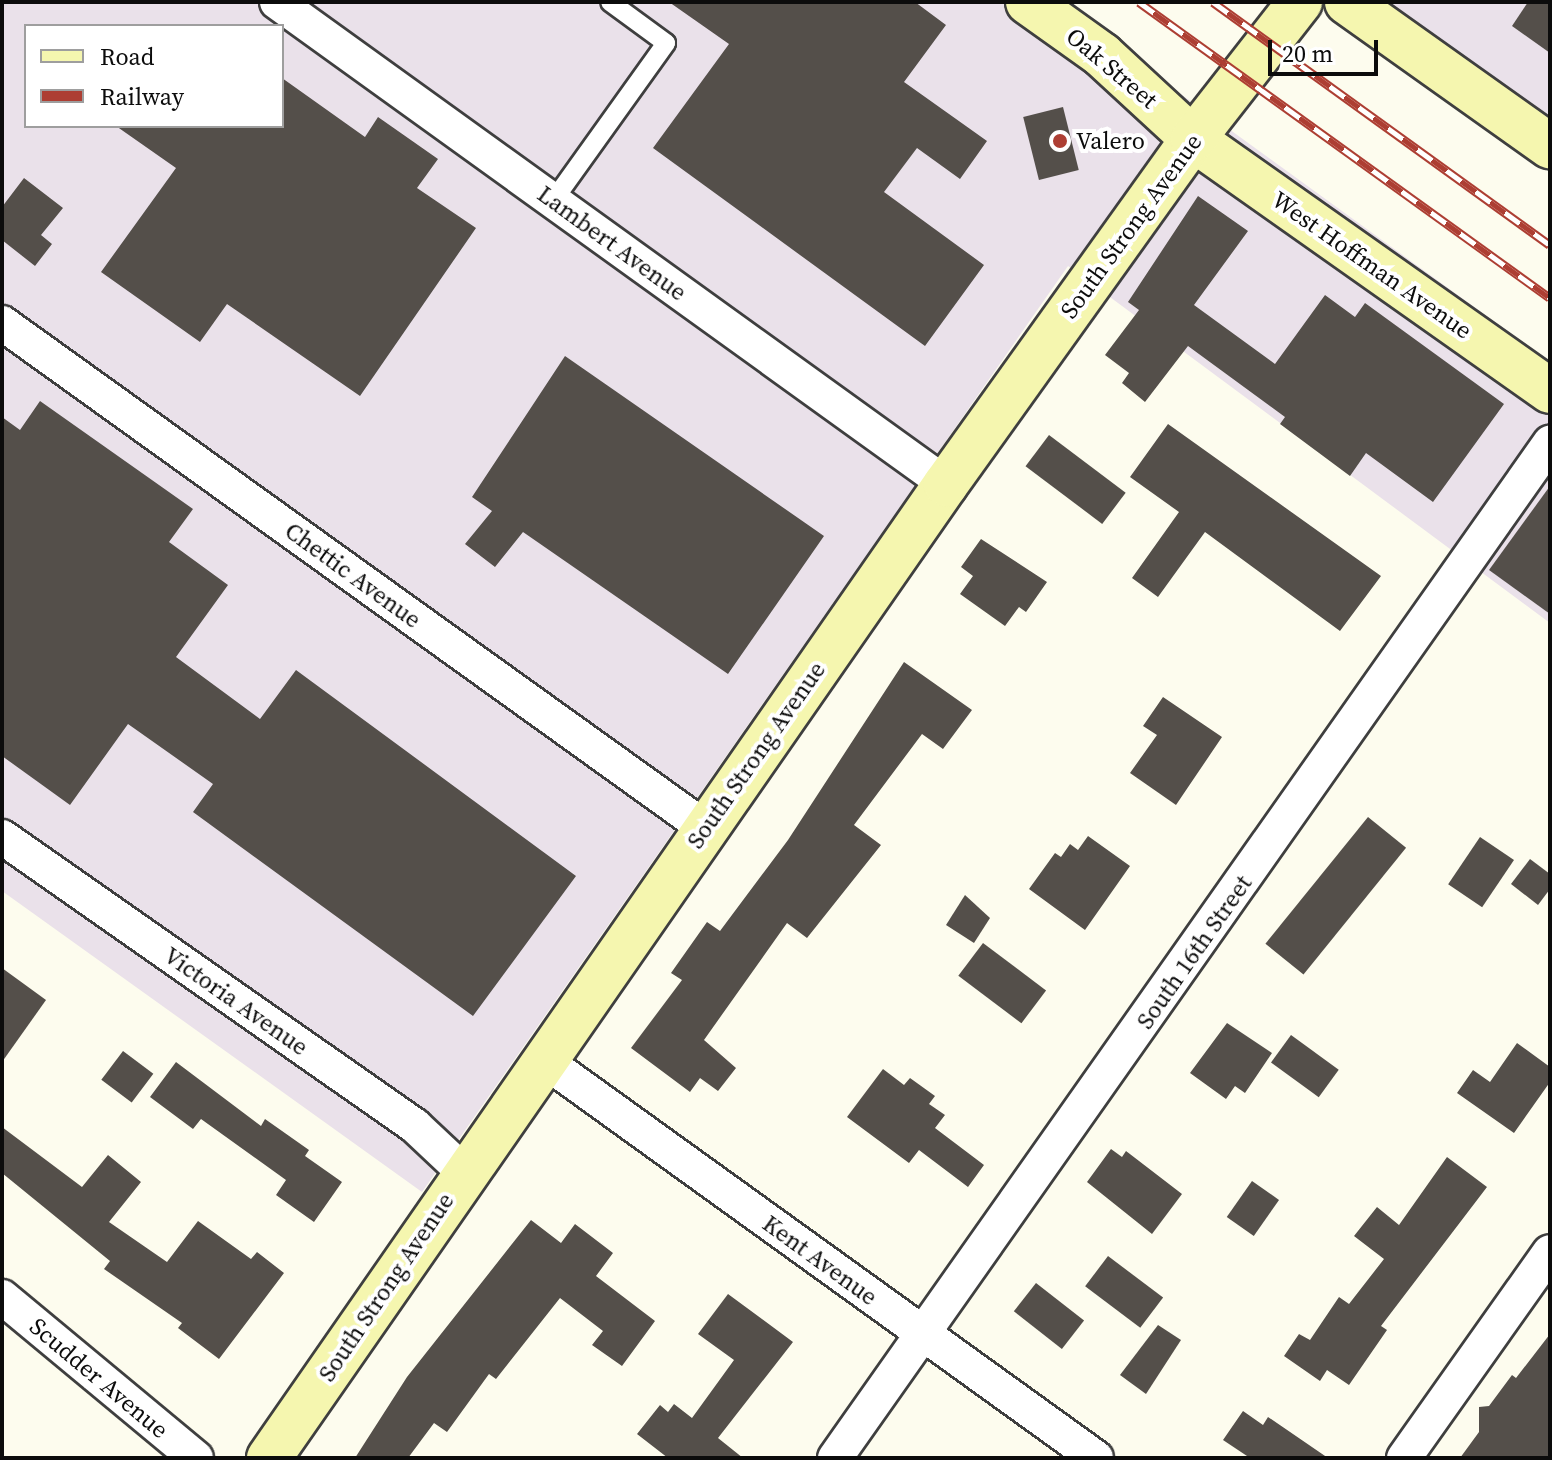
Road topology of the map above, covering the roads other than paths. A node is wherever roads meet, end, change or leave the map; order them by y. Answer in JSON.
{"nodes":[{"id":1,"x":277,"y":2,"type":"edge"},
{"id":2,"x":610,"y":2,"type":"edge"},
{"id":3,"x":1028,"y":2,"type":"edge"},
{"id":4,"x":1300,"y":2,"type":"edge"},
{"id":5,"x":1347,"y":2,"type":"edge"},
{"id":6,"x":1193,"y":139,"type":"junction"},
{"id":7,"x":1550,"y":146,"type":"edge"},
{"id":8,"x":553,"y":201,"type":"junction"},
{"id":9,"x":2,"y":323,"type":"edge"},
{"id":10,"x":1550,"y":391,"type":"edge"},
{"id":11,"x":1550,"y":443,"type":"edge"},
{"id":12,"x":946,"y":484,"type":"junction"},
{"id":13,"x":704,"y":827,"type":"junction"},
{"id":14,"x":2,"y":837,"type":"edge"},
{"id":15,"x":545,"y":1061,"type":"junction"},
{"id":16,"x":464,"y":1172,"type":"junction"},
{"id":17,"x":1550,"y":1252,"type":"edge"},
{"id":18,"x":2,"y":1297,"type":"edge"},
{"id":19,"x":925,"y":1336,"type":"junction"},
{"id":20,"x":196,"y":1458,"type":"edge"},
{"id":21,"x":269,"y":1458,"type":"edge"},
{"id":22,"x":835,"y":1458,"type":"edge"},
{"id":23,"x":1096,"y":1458,"type":"edge"},
{"id":24,"x":1404,"y":1458,"type":"edge"}],
"edges":[{"from":1,"to":8,"type":"street","name":"Lambert Avenue"},
{"from":2,"to":8,"type":"lane"},
{"from":3,"to":6,"type":"street","name":"Oak Street"},
{"from":4,"to":6,"type":"street","name":"South Strong Avenue"},
{"from":5,"to":7,"type":"street"},
{"from":6,"to":10,"type":"street","name":"West Hoffman Avenue"},
{"from":6,"to":12,"type":"street","name":"South Strong Avenue"},
{"from":8,"to":12,"type":"street","name":"Lambert Avenue"},
{"from":9,"to":13,"type":"street","name":"Chettic Avenue"},
{"from":11,"to":19,"type":"street","name":"South 16th Street"},
{"from":12,"to":13,"type":"street","name":"South Strong Avenue"},
{"from":13,"to":15,"type":"street","name":"South Strong Avenue"},
{"from":14,"to":16,"type":"street","name":"Victoria Avenue"},
{"from":15,"to":16,"type":"street","name":"South Strong Avenue"},
{"from":15,"to":19,"type":"street","name":"Kent Avenue"},
{"from":16,"to":21,"type":"street","name":"South Strong Avenue"},
{"from":17,"to":24,"type":"street"},
{"from":18,"to":20,"type":"street","name":"Scudder Avenue"},
{"from":19,"to":22,"type":"street","name":"South 16th Street"},
{"from":19,"to":23,"type":"street","name":"Kent Avenue"}]}
